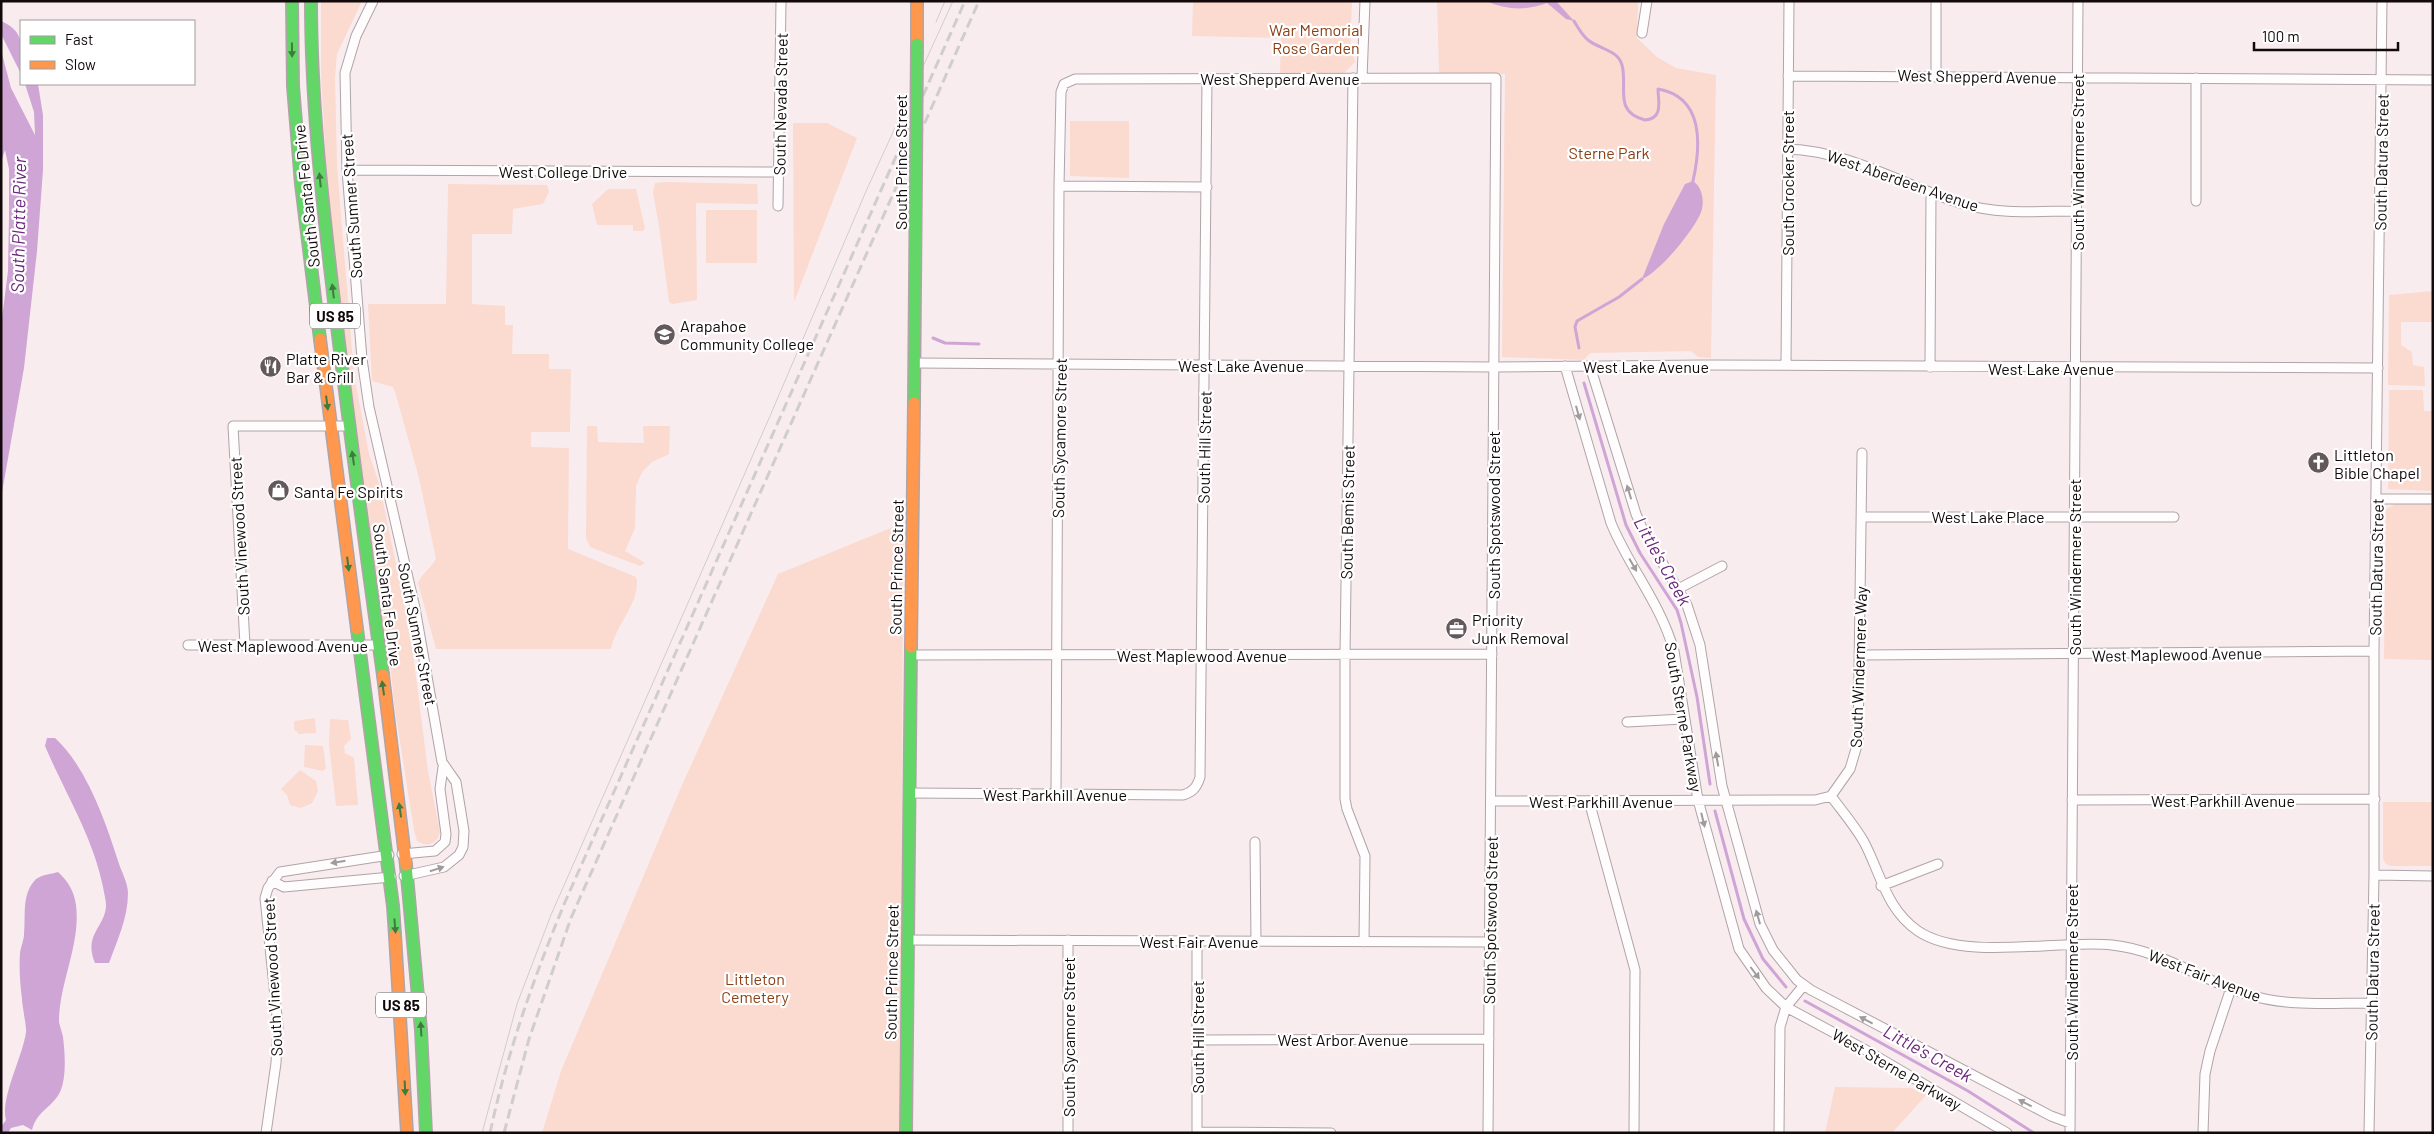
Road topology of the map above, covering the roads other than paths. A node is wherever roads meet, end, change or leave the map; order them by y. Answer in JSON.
{"nodes":[{"id":1,"x":292,"y":1,"type":"edge"},
{"id":2,"x":311,"y":1,"type":"edge"},
{"id":3,"x":319,"y":1,"type":"edge"},
{"id":4,"x":373,"y":1,"type":"edge"},
{"id":5,"x":781,"y":1,"type":"edge"},
{"id":6,"x":917,"y":1,"type":"edge"},
{"id":7,"x":1365,"y":1,"type":"edge"},
{"id":8,"x":1647,"y":1,"type":"edge"},
{"id":9,"x":1789,"y":1,"type":"edge"},
{"id":10,"x":1936,"y":1,"type":"edge"},
{"id":11,"x":2078,"y":1,"type":"edge"},
{"id":12,"x":2382,"y":1,"type":"edge"},
{"id":13,"x":1642,"y":33,"type":"dead end"},
{"id":14,"x":1936,"y":75,"type":"junction"},
{"id":15,"x":1788,"y":76,"type":"junction"},
{"id":16,"x":2078,"y":77,"type":"junction"},
{"id":17,"x":1358,"y":78,"type":"junction"},
{"id":18,"x":1496,"y":78,"type":"joint"},
{"id":19,"x":2196,"y":78,"type":"junction"},
{"id":20,"x":1207,"y":79,"type":"junction"},
{"id":21,"x":2382,"y":80,"type":"junction"},
{"id":22,"x":2433,"y":80,"type":"edge"},
{"id":23,"x":1064,"y":84,"type":"joint"},
{"id":24,"x":1788,"y":148,"type":"junction"},
{"id":25,"x":317,"y":153,"type":"junction"},
{"id":26,"x":347,"y":170,"type":"junction"},
{"id":27,"x":778,"y":172,"type":"junction"},
{"id":28,"x":1060,"y":186,"type":"junction"},
{"id":29,"x":1207,"y":187,"type":"junction"},
{"id":30,"x":1931,"y":193,"type":"junction"},
{"id":31,"x":2196,"y":201,"type":"dead end"},
{"id":32,"x":778,"y":206,"type":"dead end"},
{"id":33,"x":2077,"y":211,"type":"junction"},
{"id":34,"x":915,"y":363,"type":"junction"},
{"id":35,"x":1060,"y":364,"type":"junction"},
{"id":36,"x":1350,"y":364,"type":"junction"},
{"id":37,"x":1205,"y":365,"type":"junction"},
{"id":38,"x":1786,"y":365,"type":"junction"},
{"id":39,"x":1565,"y":366,"type":"junction"},
{"id":40,"x":1590,"y":366,"type":"junction"},
{"id":41,"x":1494,"y":367,"type":"junction"},
{"id":42,"x":1930,"y":367,"type":"junction"},
{"id":43,"x":2075,"y":368,"type":"junction"},
{"id":44,"x":2378,"y":368,"type":"junction"},
{"id":45,"x":330,"y":426,"type":"junction"},
{"id":46,"x":349,"y":426,"type":"junction"},
{"id":47,"x":1862,"y":453,"type":"dead end"},
{"id":48,"x":2377,"y":499,"type":"junction"},
{"id":49,"x":2433,"y":499,"type":"edge"},
{"id":50,"x":1862,"y":516,"type":"junction"},
{"id":51,"x":2074,"y":516,"type":"junction"},
{"id":52,"x":2174,"y":517,"type":"dead end"},
{"id":53,"x":1722,"y":566,"type":"dead end"},
{"id":54,"x":1678,"y":589,"type":"junction"},
{"id":55,"x":188,"y":645,"type":"dead end"},
{"id":56,"x":245,"y":645,"type":"junction"},
{"id":57,"x":359,"y":645,"type":"junction"},
{"id":58,"x":377,"y":645,"type":"junction"},
{"id":59,"x":2374,"y":651,"type":"junction"},
{"id":60,"x":1492,"y":654,"type":"junction"},
{"id":61,"x":911,"y":655,"type":"junction"},
{"id":62,"x":1056,"y":655,"type":"junction"},
{"id":63,"x":1201,"y":655,"type":"junction"},
{"id":64,"x":1345,"y":655,"type":"junction"},
{"id":65,"x":1860,"y":655,"type":"junction"},
{"id":66,"x":2073,"y":655,"type":"junction"},
{"id":67,"x":1683,"y":719,"type":"junction"},
{"id":68,"x":1626,"y":722,"type":"dead end"},
{"id":69,"x":444,"y":767,"type":"junction"},
{"id":70,"x":1198,"y":786,"type":"joint"},
{"id":71,"x":909,"y":793,"type":"junction"},
{"id":72,"x":1056,"y":793,"type":"junction"},
{"id":73,"x":1831,"y":796,"type":"junction"},
{"id":74,"x":2375,"y":799,"type":"junction"},
{"id":75,"x":1698,"y":800,"type":"junction"},
{"id":76,"x":1726,"y":800,"type":"junction"},
{"id":77,"x":2072,"y":800,"type":"junction"},
{"id":78,"x":1491,"y":801,"type":"junction"},
{"id":79,"x":1589,"y":801,"type":"junction"},
{"id":80,"x":1255,"y":842,"type":"dead end"},
{"id":81,"x":406,"y":854,"type":"junction"},
{"id":82,"x":387,"y":855,"type":"junction"},
{"id":83,"x":1938,"y":864,"type":"dead end"},
{"id":84,"x":408,"y":875,"type":"junction"},
{"id":85,"x":2374,"y":875,"type":"junction"},
{"id":86,"x":2433,"y":876,"type":"edge"},
{"id":87,"x":390,"y":877,"type":"junction"},
{"id":88,"x":272,"y":881,"type":"junction"},
{"id":89,"x":1881,"y":886,"type":"junction"},
{"id":90,"x":908,"y":940,"type":"junction"},
{"id":91,"x":1068,"y":940,"type":"junction"},
{"id":92,"x":1197,"y":941,"type":"junction"},
{"id":93,"x":1256,"y":942,"type":"junction"},
{"id":94,"x":1364,"y":942,"type":"junction"},
{"id":95,"x":1489,"y":942,"type":"junction"},
{"id":96,"x":2071,"y":945,"type":"junction"},
{"id":97,"x":1804,"y":985,"type":"junction"},
{"id":98,"x":2231,"y":988,"type":"junction"},
{"id":99,"x":2370,"y":1003,"type":"junction"},
{"id":100,"x":1786,"y":1007,"type":"junction"},
{"id":101,"x":1488,"y":1039,"type":"junction"},
{"id":102,"x":1197,"y":1040,"type":"junction"},
{"id":103,"x":2070,"y":1123,"type":"junction"},
{"id":104,"x":266,"y":1133,"type":"edge"},
{"id":105,"x":407,"y":1133,"type":"edge"},
{"id":106,"x":426,"y":1133,"type":"edge"},
{"id":107,"x":906,"y":1133,"type":"edge"},
{"id":108,"x":1068,"y":1133,"type":"edge"},
{"id":109,"x":1197,"y":1133,"type":"edge"},
{"id":110,"x":1331,"y":1133,"type":"edge"},
{"id":111,"x":1488,"y":1133,"type":"edge"},
{"id":112,"x":1634,"y":1133,"type":"edge"},
{"id":113,"x":1779,"y":1133,"type":"edge"},
{"id":114,"x":2007,"y":1133,"type":"edge"},
{"id":115,"x":2070,"y":1133,"type":"edge"},
{"id":116,"x":2203,"y":1133,"type":"edge"},
{"id":117,"x":2369,"y":1133,"type":"edge"}],
"edges":[{"from":1,"to":45,"type":"main road","name":"South Santa Fe Drive","number":"US 85","one_way":true},
{"from":2,"to":25,"type":"main road","name":"South Santa Fe Drive","number":"US 85"},
{"from":3,"to":25,"type":"main road"},
{"from":4,"to":26,"type":"street","name":"South Sumner Street"},
{"from":5,"to":27,"type":"street","name":"South Nevada Street"},
{"from":6,"to":34,"type":"main road","name":"South Prince Street","bridge":true},
{"from":7,"to":17,"type":"street","name":"South Bemis Street"},
{"from":8,"to":13,"type":"street"},
{"from":9,"to":15,"type":"street","name":"South Crocker Street"},
{"from":10,"to":14,"type":"street"},
{"from":11,"to":16,"type":"street","name":"South Windermere Street"},
{"from":12,"to":21,"type":"street","name":"South Datura Street"},
{"from":14,"to":15,"type":"street","name":"West Shepperd Avenue"},
{"from":14,"to":16,"type":"street","name":"West Shepperd Avenue"},
{"from":15,"to":24,"type":"street","name":"South Crocker Street"},
{"from":16,"to":19,"type":"street","name":"West Shepperd Avenue"},
{"from":16,"to":33,"type":"street","name":"South Windermere Street"},
{"from":17,"to":18,"type":"street","name":"West Shepperd Avenue"},
{"from":17,"to":20,"type":"street","name":"West Shepperd Avenue"},
{"from":17,"to":36,"type":"street","name":"South Bemis Street"},
{"from":18,"to":41,"type":"street","name":"South Spotswood Street"},
{"from":19,"to":21,"type":"street","name":"West Shepperd Avenue"},
{"from":19,"to":31,"type":"street"},
{"from":20,"to":23,"type":"street","name":"West Shepperd Avenue"},
{"from":20,"to":29,"type":"street","name":"South Hill Street"},
{"from":21,"to":22,"type":"street","name":"West Shepperd Avenue"},
{"from":21,"to":44,"type":"street","name":"South Datura Street"},
{"from":23,"to":28,"type":"street","name":"South Sycamore Street"},
{"from":24,"to":30,"type":"street","name":"West Aberdeen Avenue"},
{"from":24,"to":38,"type":"street","name":"South Crocker Street"},
{"from":46,"to":25,"type":"main road","name":"South Santa Fe Drive","number":"US 85","one_way":true},
{"from":26,"to":27,"type":"street","name":"West College Drive"},
{"from":26,"to":69,"type":"street","name":"South Sumner Street"},
{"from":27,"to":32,"type":"street","name":"South Nevada Street"},
{"from":28,"to":29,"type":"street"},
{"from":28,"to":35,"type":"street","name":"South Sycamore Street"},
{"from":29,"to":37,"type":"street","name":"South Hill Street"},
{"from":30,"to":33,"type":"street","name":"West Aberdeen Avenue"},
{"from":30,"to":42,"type":"street"},
{"from":33,"to":43,"type":"street","name":"South Windermere Street"},
{"from":34,"to":35,"type":"street","name":"West Lake Avenue"},
{"from":34,"to":61,"type":"main road","name":"South Prince Street"},
{"from":35,"to":37,"type":"street","name":"West Lake Avenue"},
{"from":35,"to":62,"type":"street","name":"South Sycamore Street"},
{"from":36,"to":37,"type":"street","name":"West Lake Avenue"},
{"from":36,"to":41,"type":"street","name":"West Lake Avenue"},
{"from":36,"to":64,"type":"street","name":"South Bemis Street"},
{"from":37,"to":63,"type":"street","name":"South Hill Street"},
{"from":38,"to":40,"type":"street","name":"West Lake Avenue"},
{"from":38,"to":42,"type":"street","name":"West Lake Avenue"},
{"from":39,"to":40,"type":"street","name":"West Lake Avenue"},
{"from":39,"to":41,"type":"street","name":"West Lake Avenue"},
{"from":39,"to":67,"type":"street","name":"South Sterne Parkway","one_way":true},
{"from":54,"to":40,"type":"street","name":"South Sterne Parkway","one_way":true},
{"from":41,"to":60,"type":"street","name":"South Spotswood Street"},
{"from":42,"to":43,"type":"street","name":"West Lake Avenue"},
{"from":43,"to":44,"type":"street","name":"West Lake Avenue"},
{"from":43,"to":51,"type":"street","name":"South Windermere Street"},
{"from":44,"to":48,"type":"street","name":"South Datura Street"},
{"from":45,"to":46,"type":"street"},
{"from":45,"to":56,"type":"street","name":"South Vinewood Street"},
{"from":45,"to":57,"type":"main road","name":"South Santa Fe Drive","number":"US 85","one_way":true},
{"from":58,"to":46,"type":"main road","name":"South Santa Fe Drive","number":"US 85","one_way":true},
{"from":47,"to":50,"type":"street","name":"South Windermere Way"},
{"from":48,"to":49,"type":"street"},
{"from":48,"to":59,"type":"street","name":"South Datura Street"},
{"from":50,"to":51,"type":"street","name":"West Lake Place"},
{"from":50,"to":65,"type":"street","name":"South Windermere Way"},
{"from":51,"to":52,"type":"street","name":"West Lake Place"},
{"from":51,"to":66,"type":"street","name":"South Windermere Street"},
{"from":53,"to":54,"type":"street"},
{"from":76,"to":54,"type":"street","name":"South Sterne Parkway","one_way":true},
{"from":55,"to":56,"type":"street","name":"West Maplewood Avenue"},
{"from":56,"to":57,"type":"street","name":"West Maplewood Avenue"},
{"from":57,"to":58,"type":"street","name":"West Maplewood Avenue"},
{"from":57,"to":82,"type":"main road","name":"South Santa Fe Drive","number":"US 85"},
{"from":81,"to":58,"type":"main road","name":"South Santa Fe Drive","number":"US 85","one_way":true},
{"from":59,"to":66,"type":"street","name":"West Maplewood Avenue"},
{"from":59,"to":74,"type":"street","name":"South Datura Street"},
{"from":60,"to":64,"type":"street","name":"West Maplewood Avenue"},
{"from":60,"to":78,"type":"street","name":"South Spotswood Street"},
{"from":61,"to":62,"type":"street","name":"West Maplewood Avenue"},
{"from":61,"to":71,"type":"main road","name":"South Prince Street"},
{"from":62,"to":63,"type":"street","name":"West Maplewood Avenue"},
{"from":62,"to":72,"type":"street","name":"South Sycamore Street"},
{"from":63,"to":64,"type":"street","name":"West Maplewood Avenue"},
{"from":63,"to":70,"type":"street","name":"South Hill Street"},
{"from":64,"to":94,"type":"street","name":"South Bemis Street"},
{"from":65,"to":66,"type":"street","name":"West Maplewood Avenue"},
{"from":65,"to":73,"type":"street","name":"South Windermere Way"},
{"from":66,"to":77,"type":"street","name":"South Windermere Street"},
{"from":67,"to":68,"type":"street"},
{"from":67,"to":75,"type":"street","name":"South Sterne Parkway"},
{"from":69,"to":81,"type":"street","name":"South Sumner Street"},
{"from":84,"to":69,"type":"street","name":"South Sumner Street","one_way":true},
{"from":70,"to":72,"type":"street","name":"West Parkhill Avenue"},
{"from":71,"to":72,"type":"street","name":"West Parkhill Avenue"},
{"from":71,"to":90,"type":"main road","name":"South Prince Street"},
{"from":73,"to":76,"type":"street","name":"West Parkhill Avenue"},
{"from":73,"to":89,"type":"street"},
{"from":74,"to":77,"type":"street","name":"West Parkhill Avenue"},
{"from":74,"to":85,"type":"street","name":"South Datura Street"},
{"from":75,"to":76,"type":"street","name":"West Parkhill Avenue"},
{"from":75,"to":79,"type":"street","name":"West Parkhill Avenue"},
{"from":75,"to":100,"type":"street","name":"South Sterne Parkway","one_way":true},
{"from":97,"to":76,"type":"street","name":"South Sterne Parkway","one_way":true},
{"from":77,"to":96,"type":"street","name":"South Windermere Street"},
{"from":78,"to":79,"type":"street","name":"West Parkhill Avenue"},
{"from":78,"to":95,"type":"street","name":"South Spotswood Street"},
{"from":79,"to":112,"type":"street"},
{"from":80,"to":93,"type":"street"},
{"from":81,"to":82,"type":"street","name":"South Sumner Street"},
{"from":81,"to":84,"type":"main road","name":"South Santa Fe Drive","number":"US 85"},
{"from":82,"to":87,"type":"main road","name":"South Santa Fe Drive","number":"US 85"},
{"from":82,"to":88,"type":"street","name":"South Vinewood Street","one_way":true},
{"from":83,"to":89,"type":"street"},
{"from":84,"to":87,"type":"street","name":"South Sumner Street"},
{"from":106,"to":84,"type":"main road","name":"South Santa Fe Drive","number":"US 85","one_way":true},
{"from":85,"to":86,"type":"street"},
{"from":85,"to":99,"type":"street","name":"South Datura Street"},
{"from":87,"to":88,"type":"street","name":"South Vinewood Street"},
{"from":87,"to":105,"type":"main road","name":"South Santa Fe Drive","number":"US 85","one_way":true},
{"from":88,"to":104,"type":"street","name":"South Vinewood Street"},
{"from":89,"to":96,"type":"street"},
{"from":90,"to":91,"type":"street","name":"West Fair Avenue"},
{"from":90,"to":107,"type":"main road","name":"South Prince Street"},
{"from":91,"to":92,"type":"street","name":"West Fair Avenue"},
{"from":91,"to":108,"type":"street","name":"South Sycamore Street"},
{"from":92,"to":93,"type":"street","name":"West Fair Avenue"},
{"from":92,"to":102,"type":"street","name":"South Hill Street"},
{"from":93,"to":94,"type":"street","name":"West Fair Avenue"},
{"from":94,"to":95,"type":"street","name":"West Fair Avenue"},
{"from":95,"to":101,"type":"street","name":"South Spotswood Street"},
{"from":96,"to":98,"type":"street","name":"West Fair Avenue"},
{"from":96,"to":103,"type":"street","name":"South Windermere Street"},
{"from":97,"to":100,"type":"street"},
{"from":103,"to":97,"type":"street","name":"West Sterne Parkway","one_way":true},
{"from":98,"to":99,"type":"street","name":"West Fair Avenue"},
{"from":98,"to":116,"type":"street"},
{"from":99,"to":117,"type":"street","name":"South Datura Street"},
{"from":100,"to":113,"type":"street"},
{"from":100,"to":114,"type":"street","name":"West Sterne Parkway"},
{"from":101,"to":102,"type":"street","name":"West Arbor Avenue"},
{"from":101,"to":111,"type":"street","name":"South Spotswood Street"},
{"from":102,"to":109,"type":"street","name":"South Hill Street"},
{"from":103,"to":115,"type":"street","name":"South Windermere Street"},
{"from":109,"to":110,"type":"street"}]}
